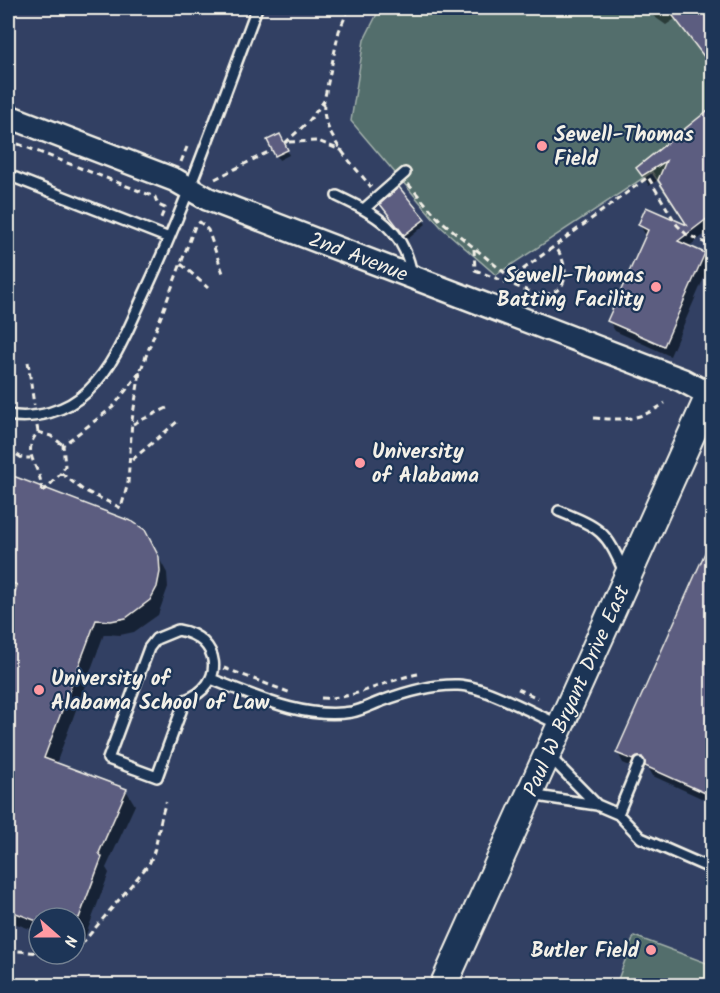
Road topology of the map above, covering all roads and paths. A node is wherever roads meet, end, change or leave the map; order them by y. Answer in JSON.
{"nodes":[{"id":1,"x":257,"y":8,"type":"edge"},
{"id":2,"x":349,"y":8,"type":"edge"},
{"id":3,"x":324,"y":101,"type":"junction"},
{"id":4,"x":8,"y":116,"type":"edge"},
{"id":5,"x":8,"y":140,"type":"edge"},
{"id":6,"x":187,"y":147,"type":"dead end"},
{"id":7,"x":272,"y":150,"type":"dead end"},
{"id":8,"x":345,"y":153,"type":"junction"},
{"id":9,"x":181,"y":164,"type":"dead end"},
{"id":10,"x":8,"y":175,"type":"edge"},
{"id":11,"x":403,"y":175,"type":"joint"},
{"id":12,"x":215,"y":179,"type":"dead end"},
{"id":13,"x":188,"y":187,"type":"junction"},
{"id":14,"x":337,"y":195,"type":"dead end"},
{"id":15,"x":378,"y":196,"type":"junction"},
{"id":16,"x":165,"y":208,"type":"dead end"},
{"id":17,"x":364,"y":209,"type":"junction"},
{"id":18,"x":169,"y":238,"type":"junction"},
{"id":19,"x":555,"y":246,"type":"junction"},
{"id":20,"x":712,"y":246,"type":"edge"},
{"id":21,"x":474,"y":249,"type":"junction"},
{"id":22,"x":181,"y":264,"type":"junction"},
{"id":23,"x":412,"y":275,"type":"junction"},
{"id":24,"x":224,"y":276,"type":"dead end"},
{"id":25,"x":511,"y":278,"type":"junction"},
{"id":26,"x":506,"y":282,"type":"junction"},
{"id":27,"x":208,"y":288,"type":"dead end"},
{"id":28,"x":140,"y":372,"type":"junction"},
{"id":29,"x":711,"y":392,"type":"edge"},
{"id":30,"x":665,"y":403,"type":"dead end"},
{"id":31,"x":170,"y":407,"type":"dead end"},
{"id":32,"x":8,"y":415,"type":"edge"},
{"id":33,"x":594,"y":418,"type":"dead end"},
{"id":34,"x":178,"y":421,"type":"dead end"},
{"id":35,"x":132,"y":424,"type":"junction"},
{"id":36,"x":38,"y":432,"type":"dead end"},
{"id":37,"x":63,"y":445,"type":"junction"},
{"id":38,"x":8,"y":449,"type":"edge"},
{"id":39,"x":30,"y":458,"type":"dead end"},
{"id":40,"x":130,"y":462,"type":"junction"},
{"id":41,"x":61,"y":473,"type":"junction"},
{"id":42,"x":41,"y":493,"type":"dead end"},
{"id":43,"x":559,"y":511,"type":"dead end"},
{"id":44,"x":627,"y":580,"type":"junction"},
{"id":45,"x":12,"y":582,"type":"dead end"},
{"id":46,"x":8,"y":594,"type":"edge"},
{"id":47,"x":213,"y":664,"type":"junction"},
{"id":48,"x":429,"y":673,"type":"dead end"},
{"id":49,"x":211,"y":680,"type":"junction"},
{"id":50,"x":511,"y":686,"type":"dead end"},
{"id":51,"x":292,"y":693,"type":"dead end"},
{"id":52,"x":313,"y":698,"type":"dead end"},
{"id":53,"x":538,"y":698,"type":"dead end"},
{"id":54,"x":562,"y":726,"type":"junction"},
{"id":55,"x":549,"y":756,"type":"junction"},
{"id":56,"x":639,"y":763,"type":"dead end"},
{"id":57,"x":530,"y":795,"type":"junction"},
{"id":58,"x":166,"y":802,"type":"dead end"},
{"id":59,"x":597,"y":805,"type":"junction"},
{"id":60,"x":618,"y":814,"type":"junction"},
{"id":61,"x":712,"y":869,"type":"edge"},
{"id":62,"x":87,"y":938,"type":"edge"},
{"id":63,"x":8,"y":950,"type":"edge"},
{"id":64,"x":27,"y":952,"type":"edge"},
{"id":65,"x":443,"y":986,"type":"edge"}],
"edges":[{"from":1,"to":13,"type":"lane"},
{"from":2,"to":3,"type":"path"},
{"from":3,"to":8,"type":"path"},
{"from":3,"to":8,"type":"path"},
{"from":4,"to":13,"type":"street","name":"2nd Avenue"},
{"from":5,"to":16,"type":"path"},
{"from":6,"to":9,"type":"path"},
{"from":7,"to":12,"type":"path"},
{"from":8,"to":15,"type":"path"},
{"from":10,"to":18,"type":"lane"},
{"from":11,"to":15,"type":"lane"},
{"from":11,"to":21,"type":"path"},
{"from":13,"to":18,"type":"lane"},
{"from":13,"to":23,"type":"street","name":"2nd Avenue"},
{"from":14,"to":17,"type":"lane"},
{"from":15,"to":17,"type":"lane"},
{"from":17,"to":23,"type":"lane"},
{"from":18,"to":32,"type":"lane"},
{"from":19,"to":20,"type":"path"},
{"from":19,"to":25,"type":"path"},
{"from":19,"to":26,"type":"path"},
{"from":21,"to":25,"type":"path"},
{"from":21,"to":26,"type":"path"},
{"from":22,"to":24,"type":"path"},
{"from":22,"to":27,"type":"path"},
{"from":22,"to":28,"type":"path"},
{"from":23,"to":29,"type":"street","name":"2nd Avenue"},
{"from":25,"to":26,"type":"path"},
{"from":28,"to":35,"type":"path"},
{"from":28,"to":37,"type":"path"},
{"from":29,"to":44,"type":"main road","name":"Paul W Bryant Drive East"},
{"from":30,"to":33,"type":"path"},
{"from":31,"to":35,"type":"path"},
{"from":34,"to":40,"type":"path"},
{"from":35,"to":40,"type":"path"},
{"from":36,"to":37,"type":"path"},
{"from":37,"to":41,"type":"path"},
{"from":38,"to":39,"type":"path"},
{"from":40,"to":41,"type":"path"},
{"from":41,"to":42,"type":"path"},
{"from":43,"to":44,"type":"lane"},
{"from":44,"to":54,"type":"main road","name":"Paul W Bryant Drive East"},
{"from":45,"to":46,"type":"path"},
{"from":47,"to":49,"type":"lane"},
{"from":47,"to":49,"type":"lane"},
{"from":47,"to":51,"type":"path"},
{"from":48,"to":52,"type":"path"},
{"from":49,"to":54,"type":"lane"},
{"from":50,"to":53,"type":"path"},
{"from":54,"to":55,"type":"main road","name":"Paul W Bryant Drive East"},
{"from":55,"to":57,"type":"main road","name":"Paul W Bryant Drive East"},
{"from":55,"to":59,"type":"lane"},
{"from":56,"to":60,"type":"lane"},
{"from":57,"to":59,"type":"lane"},
{"from":57,"to":65,"type":"main road","name":"Paul W Bryant Drive East"},
{"from":58,"to":62,"type":"path"},
{"from":59,"to":60,"type":"lane"},
{"from":60,"to":61,"type":"lane"},
{"from":63,"to":64,"type":"path"}]}
